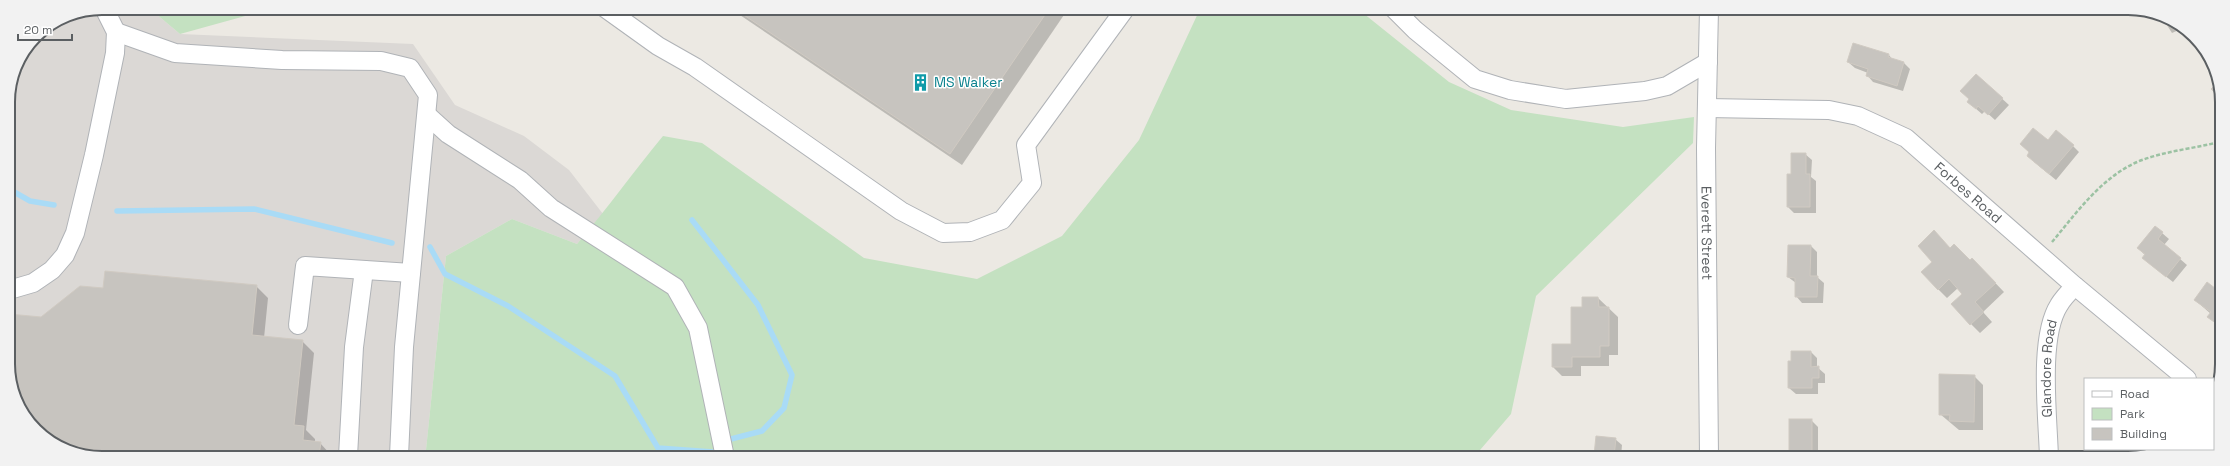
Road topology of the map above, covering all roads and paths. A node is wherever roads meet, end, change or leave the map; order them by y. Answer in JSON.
{"nodes":[{"id":1,"x":108,"y":15,"type":"edge"},
{"id":2,"x":615,"y":15,"type":"edge"},
{"id":3,"x":1121,"y":15,"type":"edge"},
{"id":4,"x":1403,"y":15,"type":"edge"},
{"id":5,"x":1709,"y":15,"type":"edge"},
{"id":6,"x":116,"y":32,"type":"junction"},
{"id":7,"x":1708,"y":62,"type":"junction"},
{"id":8,"x":1707,"y":108,"type":"junction"},
{"id":9,"x":427,"y":115,"type":"junction"},
{"id":10,"x":2215,"y":143,"type":"edge"},
{"id":11,"x":2041,"y":255,"type":"junction"},
{"id":12,"x":364,"y":270,"type":"junction"},
{"id":13,"x":411,"y":273,"type":"junction"},
{"id":14,"x":2074,"y":286,"type":"junction"},
{"id":15,"x":15,"y":288,"type":"edge"},
{"id":16,"x":298,"y":325,"type":"dead end"},
{"id":17,"x":2186,"y":378,"type":"edge"},
{"id":18,"x":348,"y":451,"type":"edge"},
{"id":19,"x":399,"y":451,"type":"edge"},
{"id":20,"x":724,"y":451,"type":"edge"},
{"id":21,"x":1709,"y":451,"type":"edge"},
{"id":22,"x":2049,"y":451,"type":"edge"}],
"edges":[{"from":1,"to":6,"type":"street"},
{"from":2,"to":3,"type":"street"},
{"from":4,"to":7,"type":"street"},
{"from":5,"to":7,"type":"street","name":"Everett Street"},
{"from":6,"to":9,"type":"street"},
{"from":6,"to":15,"type":"street"},
{"from":7,"to":8,"type":"street","name":"Everett Street"},
{"from":8,"to":11,"type":"street","name":"Forbes Road"},
{"from":8,"to":21,"type":"street","name":"Everett Street"},
{"from":9,"to":13,"type":"street"},
{"from":9,"to":20,"type":"street"},
{"from":10,"to":11,"type":"path"},
{"from":11,"to":14,"type":"street","name":"Forbes Road"},
{"from":12,"to":13,"type":"street"},
{"from":12,"to":16,"type":"street"},
{"from":12,"to":18,"type":"street"},
{"from":13,"to":19,"type":"street"},
{"from":14,"to":17,"type":"street","name":"Forbes Road"},
{"from":14,"to":22,"type":"street","name":"Glandore Road"}]}
